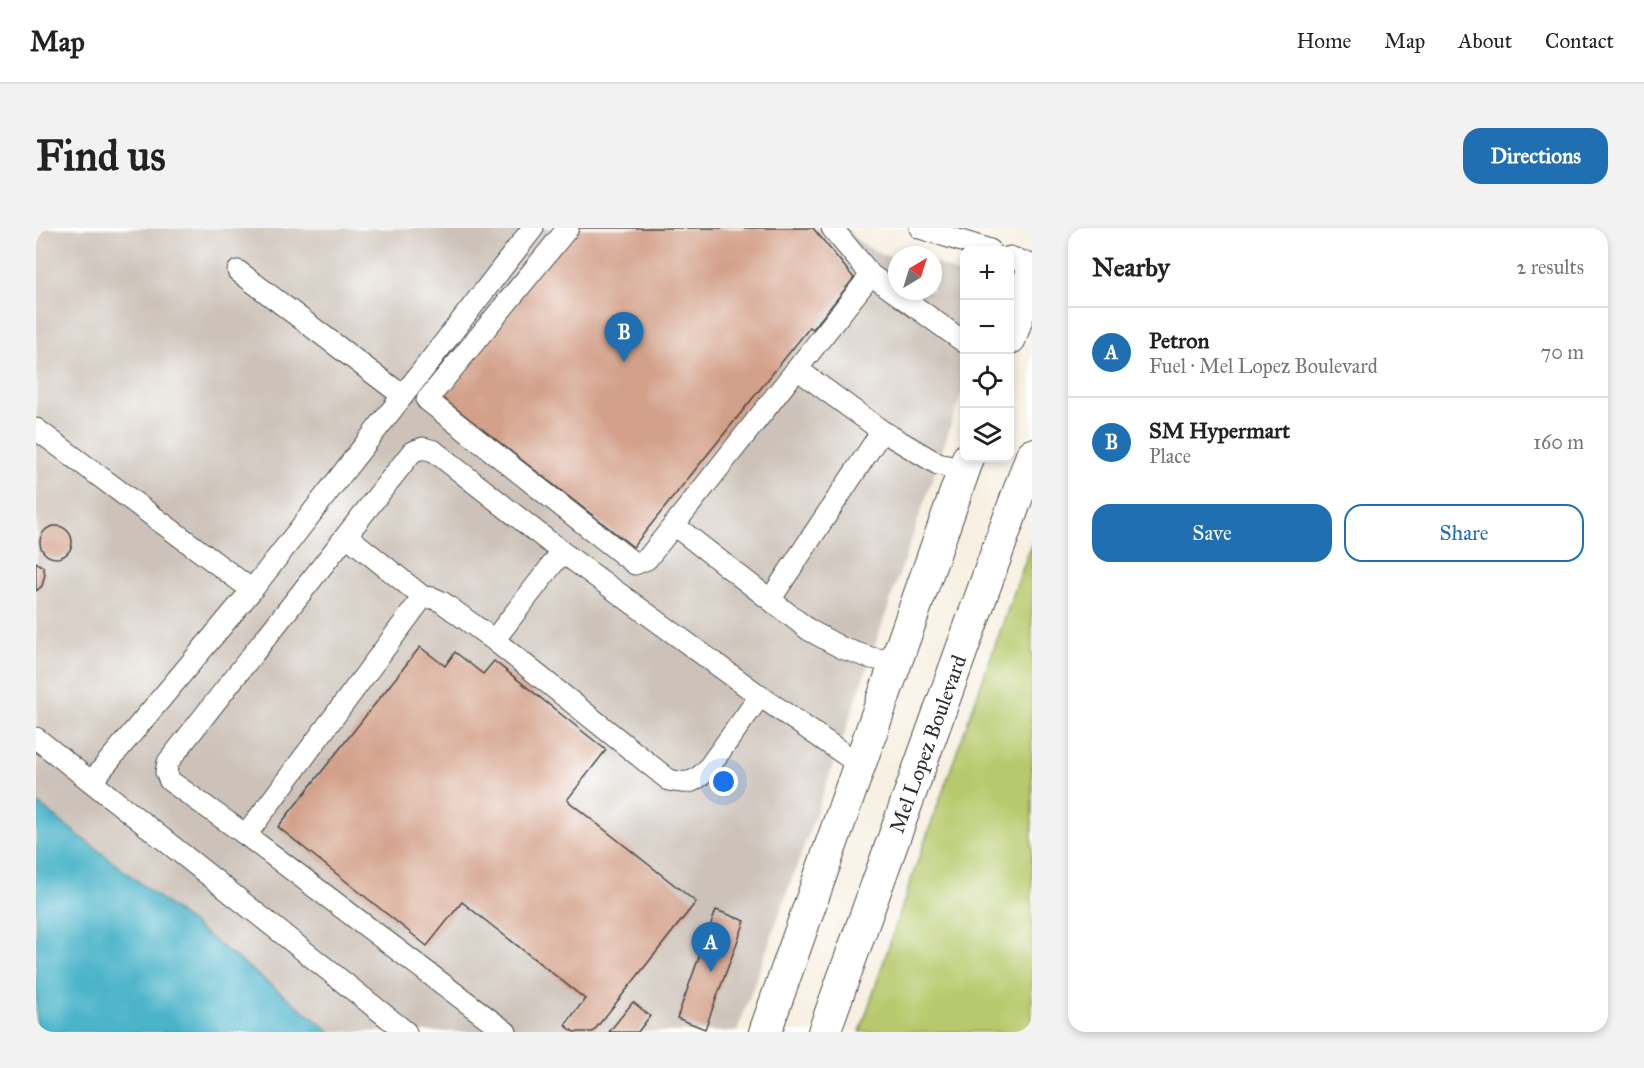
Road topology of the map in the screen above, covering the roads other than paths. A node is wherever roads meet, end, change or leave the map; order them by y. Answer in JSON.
{"nodes":[{"id":1,"x":533,"y":228,"type":"edge"},
{"id":2,"x":568,"y":228,"type":"edge"},
{"id":3,"x":832,"y":228,"type":"edge"},
{"id":4,"x":920,"y":228,"type":"edge"},
{"id":5,"x":977,"y":246,"type":"edge"},
{"id":6,"x":1014,"y":258,"type":"edge"},
{"id":7,"x":1032,"y":265,"type":"edge"},
{"id":8,"x":238,"y":271,"type":"dead end"},
{"id":9,"x":1032,"y":273,"type":"edge"},
{"id":10,"x":871,"y":275,"type":"junction"},
{"id":11,"x":1014,"y":326,"type":"edge"},
{"id":12,"x":960,"y":339,"type":"edge"},
{"id":13,"x":797,"y":369,"type":"junction"},
{"id":14,"x":403,"y":396,"type":"junction"},
{"id":15,"x":36,"y":429,"type":"edge"},
{"id":16,"x":882,"y":431,"type":"junction"},
{"id":17,"x":1032,"y":455,"type":"edge"},
{"id":18,"x":966,"y":464,"type":"edge"},
{"id":19,"x":674,"y":525,"type":"junction"},
{"id":20,"x":346,"y":536,"type":"junction"},
{"id":21,"x":562,"y":552,"type":"junction"},
{"id":22,"x":252,"y":590,"type":"junction"},
{"id":23,"x":423,"y":597,"type":"junction"},
{"id":24,"x":770,"y":600,"type":"junction"},
{"id":25,"x":494,"y":640,"type":"junction"},
{"id":26,"x":897,"y":662,"type":"junction"},
{"id":27,"x":760,"y":696,"type":"junction"},
{"id":28,"x":36,"y":738,"type":"edge"},
{"id":29,"x":860,"y":765,"type":"junction"},
{"id":30,"x":92,"y":781,"type":"junction"},
{"id":31,"x":246,"y":836,"type":"junction"},
{"id":32,"x":406,"y":1032,"type":"edge"},
{"id":33,"x":506,"y":1032,"type":"edge"},
{"id":34,"x":765,"y":1032,"type":"edge"},
{"id":35,"x":824,"y":1032,"type":"edge"}],
"edges":[{"from":1,"to":14,"type":"lane"},
{"from":2,"to":19,"type":"lane"},
{"from":3,"to":10,"type":"lane"},
{"from":4,"to":5,"type":"lane"},
{"from":6,"to":7,"type":"lane"},
{"from":8,"to":14,"type":"lane"},
{"from":9,"to":11,"type":"highway"},
{"from":10,"to":12,"type":"lane"},
{"from":10,"to":13,"type":"lane"},
{"from":13,"to":16,"type":"lane"},
{"from":13,"to":19,"type":"lane"},
{"from":14,"to":22,"type":"lane"},
{"from":15,"to":22,"type":"lane"},
{"from":16,"to":18,"type":"lane"},
{"from":16,"to":24,"type":"lane"},
{"from":17,"to":35,"type":"highway","name":"Mel Lopez Boulevard"},
{"from":18,"to":26,"type":"highway"},
{"from":19,"to":24,"type":"lane"},
{"from":20,"to":21,"type":"lane"},
{"from":20,"to":23,"type":"lane"},
{"from":20,"to":31,"type":"lane"},
{"from":21,"to":25,"type":"lane"},
{"from":21,"to":27,"type":"lane"},
{"from":22,"to":30,"type":"lane"},
{"from":23,"to":25,"type":"lane"},
{"from":23,"to":31,"type":"lane"},
{"from":24,"to":26,"type":"lane"},
{"from":25,"to":27,"type":"lane"},
{"from":26,"to":29,"type":"highway"},
{"from":27,"to":29,"type":"lane"},
{"from":28,"to":30,"type":"lane"},
{"from":29,"to":34,"type":"highway"},
{"from":30,"to":32,"type":"lane"},
{"from":31,"to":33,"type":"lane"}]}
